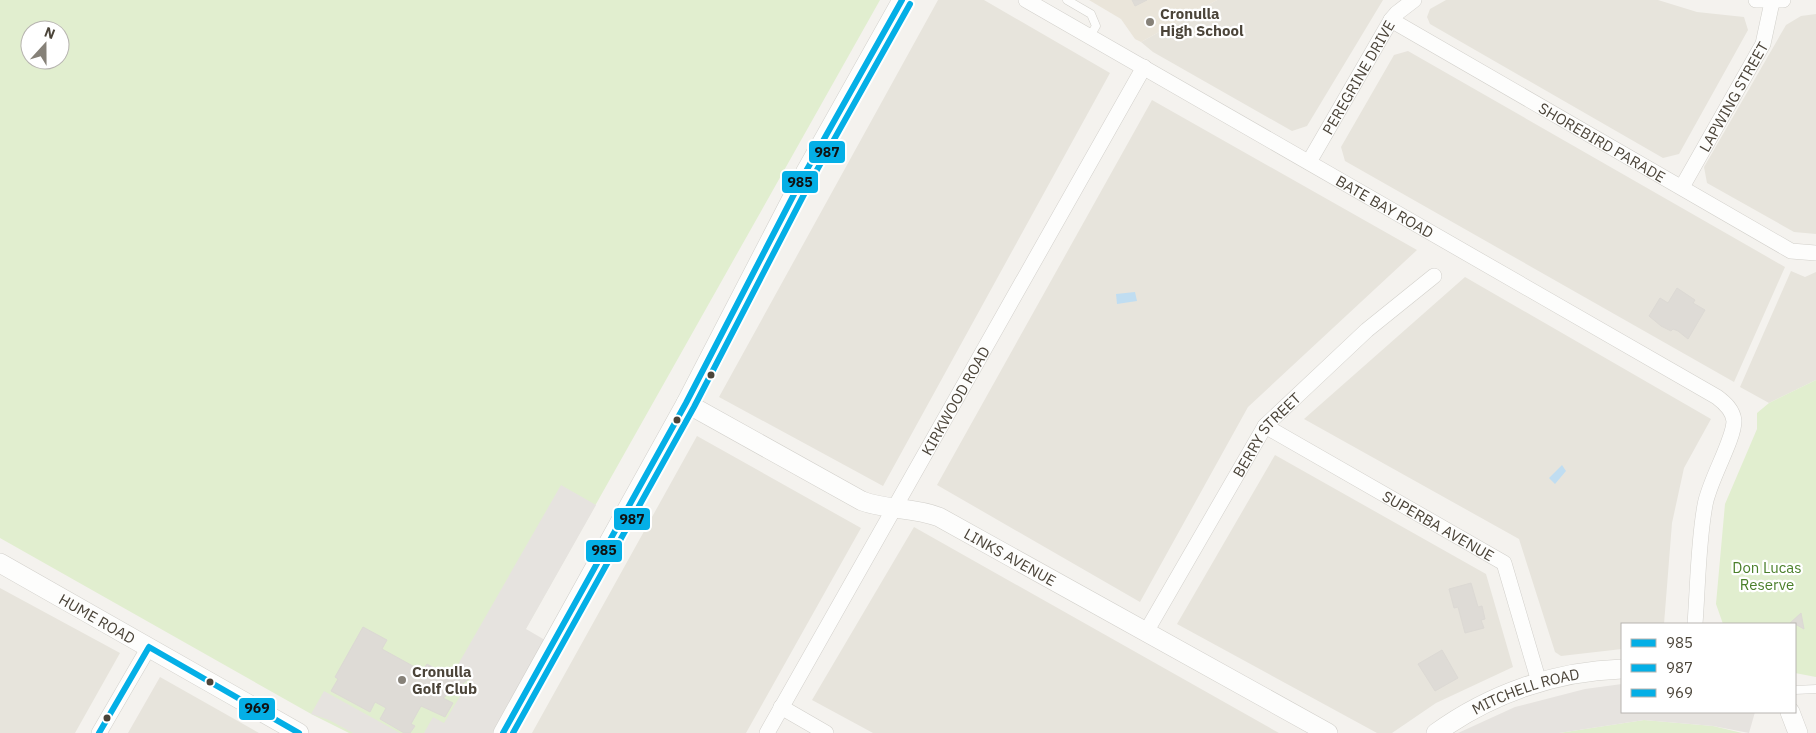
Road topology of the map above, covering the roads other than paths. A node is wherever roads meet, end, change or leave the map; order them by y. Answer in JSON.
{"nodes":[{"id":1,"x":902,"y":0,"type":"edge"},
{"id":2,"x":1026,"y":0,"type":"edge"},
{"id":3,"x":1067,"y":0,"type":"edge"},
{"id":4,"x":1414,"y":0,"type":"edge"},
{"id":5,"x":1756,"y":0,"type":"edge"},
{"id":6,"x":1778,"y":1,"type":"edge"},
{"id":7,"x":1391,"y":20,"type":"junction"},
{"id":8,"x":1090,"y":36,"type":"junction"},
{"id":9,"x":1144,"y":67,"type":"junction"},
{"id":10,"x":1309,"y":162,"type":"junction"},
{"id":11,"x":1682,"y":187,"type":"junction"},
{"id":12,"x":1816,"y":254,"type":"edge"},
{"id":13,"x":1434,"y":276,"type":"dead end"},
{"id":14,"x":686,"y":403,"type":"junction"},
{"id":15,"x":1264,"y":426,"type":"junction"},
{"id":16,"x":896,"y":508,"type":"junction"},
{"id":17,"x":0,"y":563,"type":"edge"},
{"id":18,"x":1695,"y":623,"type":"edge"},
{"id":19,"x":1146,"y":632,"type":"junction"},
{"id":20,"x":149,"y":647,"type":"junction"},
{"id":21,"x":1621,"y":669,"type":"edge"},
{"id":22,"x":1539,"y":682,"type":"junction"},
{"id":23,"x":1816,"y":689,"type":"edge"},
{"id":24,"x":1796,"y":690,"type":"edge"},
{"id":25,"x":781,"y":707,"type":"junction"},
{"id":26,"x":1790,"y":713,"type":"edge"},
{"id":27,"x":99,"y":733,"type":"edge"},
{"id":28,"x":299,"y":733,"type":"edge"},
{"id":29,"x":504,"y":733,"type":"edge"},
{"id":30,"x":767,"y":733,"type":"edge"},
{"id":31,"x":826,"y":733,"type":"edge"},
{"id":32,"x":1328,"y":733,"type":"edge"},
{"id":33,"x":1436,"y":733,"type":"edge"},
{"id":34,"x":1798,"y":733,"type":"edge"}],
"edges":[{"from":1,"to":14,"type":"street"},
{"from":2,"to":8,"type":"street","name":"BATE BAY ROAD"},
{"from":3,"to":8,"type":"lane"},
{"from":4,"to":7,"type":"street","name":"PEREGRINE DRIVE"},
{"from":5,"to":6,"type":"street"},
{"from":6,"to":11,"type":"street","name":"LAPWING STREET"},
{"from":7,"to":10,"type":"street","name":"PEREGRINE DRIVE"},
{"from":7,"to":11,"type":"street","name":"SHOREBIRD PARADE"},
{"from":8,"to":9,"type":"street","name":"BATE BAY ROAD"},
{"from":9,"to":10,"type":"street","name":"BATE BAY ROAD"},
{"from":9,"to":16,"type":"street","name":"KIRKWOOD ROAD"},
{"from":10,"to":18,"type":"street","name":"BATE BAY ROAD"},
{"from":11,"to":12,"type":"street","name":"SHOREBIRD PARADE"},
{"from":13,"to":15,"type":"street","name":"BERRY STREET"},
{"from":14,"to":16,"type":"street","name":"LINKS AVENUE"},
{"from":14,"to":29,"type":"street"},
{"from":15,"to":19,"type":"street","name":"BERRY STREET"},
{"from":15,"to":22,"type":"street","name":"SUPERBA AVENUE"},
{"from":16,"to":19,"type":"street","name":"LINKS AVENUE"},
{"from":16,"to":25,"type":"street","name":"KIRKWOOD ROAD"},
{"from":17,"to":20,"type":"street","name":"HUME ROAD"},
{"from":19,"to":32,"type":"street","name":"LINKS AVENUE"},
{"from":20,"to":27,"type":"street"},
{"from":20,"to":28,"type":"street","name":"HUME ROAD"},
{"from":21,"to":22,"type":"street","name":"MITCHELL ROAD"},
{"from":22,"to":33,"type":"street","name":"MITCHELL ROAD"},
{"from":23,"to":24,"type":"lane"},
{"from":25,"to":30,"type":"street","name":"KIRKWOOD ROAD"},
{"from":25,"to":31,"type":"street"},
{"from":26,"to":34,"type":"street"}]}
